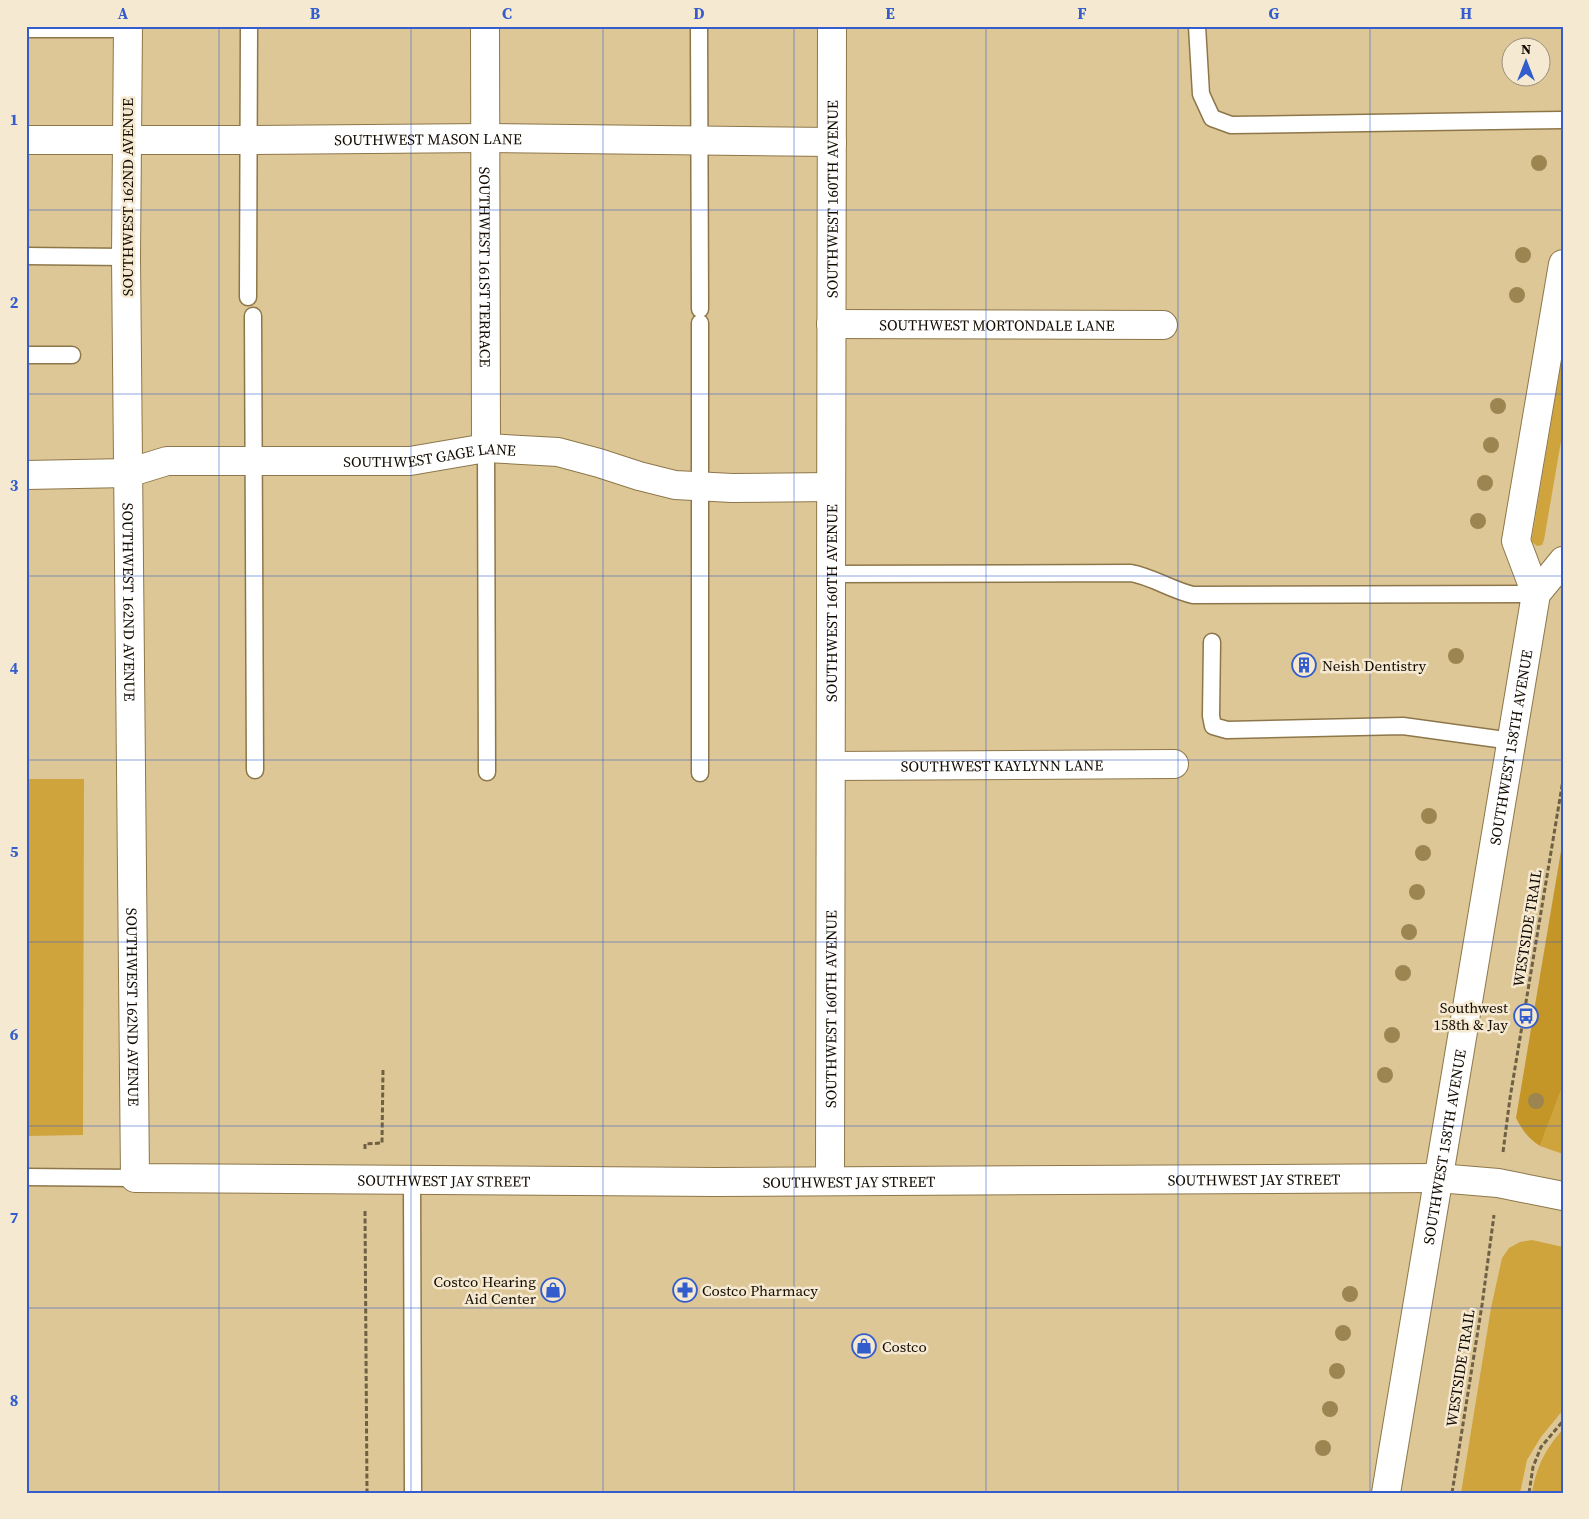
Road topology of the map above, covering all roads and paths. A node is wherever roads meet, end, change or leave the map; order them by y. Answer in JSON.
{"nodes":[{"id":1,"x":249,"y":26,"type":"edge"},
{"id":2,"x":485,"y":26,"type":"edge"},
{"id":3,"x":699,"y":26,"type":"edge"},
{"id":4,"x":832,"y":26,"type":"edge"},
{"id":5,"x":1197,"y":26,"type":"edge"},
{"id":6,"x":26,"y":28,"type":"edge"},
{"id":7,"x":128,"y":28,"type":"edge"},
{"id":8,"x":1563,"y":120,"type":"edge"},
{"id":9,"x":485,"y":138,"type":"junction"},
{"id":10,"x":26,"y":140,"type":"edge"},
{"id":11,"x":127,"y":140,"type":"junction"},
{"id":12,"x":248,"y":140,"type":"junction"},
{"id":13,"x":700,"y":141,"type":"junction"},
{"id":14,"x":832,"y":142,"type":"junction"},
{"id":15,"x":26,"y":256,"type":"edge"},
{"id":16,"x":126,"y":257,"type":"junction"},
{"id":17,"x":1563,"y":264,"type":"edge"},
{"id":18,"x":248,"y":297,"type":"dead end"},
{"id":19,"x":253,"y":316,"type":"dead end"},
{"id":20,"x":831,"y":324,"type":"junction"},
{"id":21,"x":1163,"y":325,"type":"dead end"},
{"id":22,"x":26,"y":355,"type":"edge"},
{"id":23,"x":72,"y":355,"type":"dead end"},
{"id":24,"x":486,"y":448,"type":"junction"},
{"id":25,"x":254,"y":460,"type":"junction"},
{"id":26,"x":128,"y":473,"type":"junction"},
{"id":27,"x":26,"y":475,"type":"edge"},
{"id":28,"x":699,"y":486,"type":"junction"},
{"id":29,"x":831,"y":487,"type":"junction"},
{"id":30,"x":1563,"y":561,"type":"edge"},
{"id":31,"x":831,"y":574,"type":"junction"},
{"id":32,"x":1536,"y":594,"type":"junction"},
{"id":33,"x":1212,"y":642,"type":"dead end"},
{"id":34,"x":1512,"y":741,"type":"junction"},
{"id":35,"x":1174,"y":764,"type":"dead end"},
{"id":36,"x":831,"y":766,"type":"junction"},
{"id":37,"x":255,"y":770,"type":"dead end"},
{"id":38,"x":487,"y":772,"type":"dead end"},
{"id":39,"x":700,"y":773,"type":"dead end"},
{"id":40,"x":1563,"y":780,"type":"edge"},
{"id":41,"x":384,"y":1070,"type":"dead end"},
{"id":42,"x":1508,"y":1109,"type":"dead end"},
{"id":43,"x":26,"y":1176,"type":"edge"},
{"id":44,"x":135,"y":1178,"type":"junction"},
{"id":45,"x":1438,"y":1178,"type":"junction"},
{"id":46,"x":365,"y":1179,"type":"junction"},
{"id":47,"x":412,"y":1179,"type":"junction"},
{"id":48,"x":830,"y":1181,"type":"junction"},
{"id":49,"x":1563,"y":1196,"type":"edge"},
{"id":50,"x":1490,"y":1248,"type":"dead end"},
{"id":51,"x":1563,"y":1421,"type":"edge"},
{"id":52,"x":367,"y":1493,"type":"edge"},
{"id":53,"x":413,"y":1493,"type":"edge"},
{"id":54,"x":1386,"y":1493,"type":"edge"},
{"id":55,"x":1452,"y":1493,"type":"edge"},
{"id":56,"x":1529,"y":1493,"type":"edge"}],
"edges":[{"from":1,"to":12,"type":"lane"},
{"from":2,"to":9,"type":"street","name":"SOUTHWEST 161ST TERRACE"},
{"from":3,"to":13,"type":"lane"},
{"from":4,"to":14,"type":"street","name":"SOUTHWEST 160TH AVENUE"},
{"from":5,"to":8,"type":"lane"},
{"from":6,"to":7,"type":"lane"},
{"from":7,"to":11,"type":"street","name":"SOUTHWEST 162ND AVENUE"},
{"from":9,"to":12,"type":"street","name":"SOUTHWEST MASON LANE"},
{"from":9,"to":13,"type":"street","name":"SOUTHWEST MASON LANE"},
{"from":9,"to":24,"type":"street","name":"SOUTHWEST 161ST TERRACE"},
{"from":10,"to":11,"type":"street","name":"SOUTHWEST MASON LANE"},
{"from":11,"to":12,"type":"street","name":"SOUTHWEST MASON LANE"},
{"from":11,"to":16,"type":"street","name":"SOUTHWEST 162ND AVENUE"},
{"from":12,"to":18,"type":"lane"},
{"from":13,"to":14,"type":"street","name":"SOUTHWEST MASON LANE"},
{"from":13,"to":28,"type":"lane"},
{"from":14,"to":20,"type":"street","name":"SOUTHWEST 160TH AVENUE"},
{"from":15,"to":16,"type":"lane"},
{"from":16,"to":26,"type":"street","name":"SOUTHWEST 162ND AVENUE"},
{"from":17,"to":32,"type":"street","name":"SOUTHWEST 158TH AVENUE"},
{"from":19,"to":25,"type":"lane"},
{"from":20,"to":21,"type":"street","name":"SOUTHWEST MORTONDALE LANE"},
{"from":20,"to":29,"type":"street","name":"SOUTHWEST 160TH AVENUE"},
{"from":22,"to":23,"type":"lane"},
{"from":24,"to":25,"type":"street","name":"SOUTHWEST GAGE LANE"},
{"from":24,"to":28,"type":"street","name":"SOUTHWEST GAGE LANE"},
{"from":24,"to":38,"type":"lane"},
{"from":25,"to":26,"type":"street","name":"SOUTHWEST GAGE LANE"},
{"from":25,"to":37,"type":"lane"},
{"from":26,"to":27,"type":"street","name":"SOUTHWEST GAGE LANE"},
{"from":26,"to":44,"type":"street","name":"SOUTHWEST 162ND AVENUE"},
{"from":28,"to":29,"type":"street","name":"SOUTHWEST GAGE LANE"},
{"from":28,"to":39,"type":"lane"},
{"from":29,"to":31,"type":"street","name":"SOUTHWEST 160TH AVENUE"},
{"from":30,"to":32,"type":"street"},
{"from":31,"to":32,"type":"lane"},
{"from":31,"to":36,"type":"street","name":"SOUTHWEST 160TH AVENUE"},
{"from":32,"to":34,"type":"street","name":"SOUTHWEST 158TH AVENUE"},
{"from":33,"to":34,"type":"lane"},
{"from":34,"to":45,"type":"street","name":"SOUTHWEST 158TH AVENUE"},
{"from":35,"to":36,"type":"street","name":"SOUTHWEST KAYLYNN LANE"},
{"from":36,"to":48,"type":"street","name":"SOUTHWEST 160TH AVENUE"},
{"from":40,"to":42,"type":"path","name":"WESTSIDE TRAIL"},
{"from":41,"to":46,"type":"path"},
{"from":43,"to":44,"type":"lane"},
{"from":44,"to":46,"type":"street","name":"SOUTHWEST JAY STREET"},
{"from":45,"to":48,"type":"street","name":"SOUTHWEST JAY STREET"},
{"from":45,"to":49,"type":"street","name":"SOUTHWEST JAY STREET"},
{"from":45,"to":54,"type":"street","name":"SOUTHWEST 158TH AVENUE"},
{"from":46,"to":47,"type":"street","name":"SOUTHWEST JAY STREET"},
{"from":46,"to":52,"type":"path"},
{"from":47,"to":48,"type":"street","name":"SOUTHWEST JAY STREET"},
{"from":47,"to":53,"type":"lane"},
{"from":50,"to":55,"type":"path","name":"WESTSIDE TRAIL"},
{"from":51,"to":56,"type":"path"}]}
